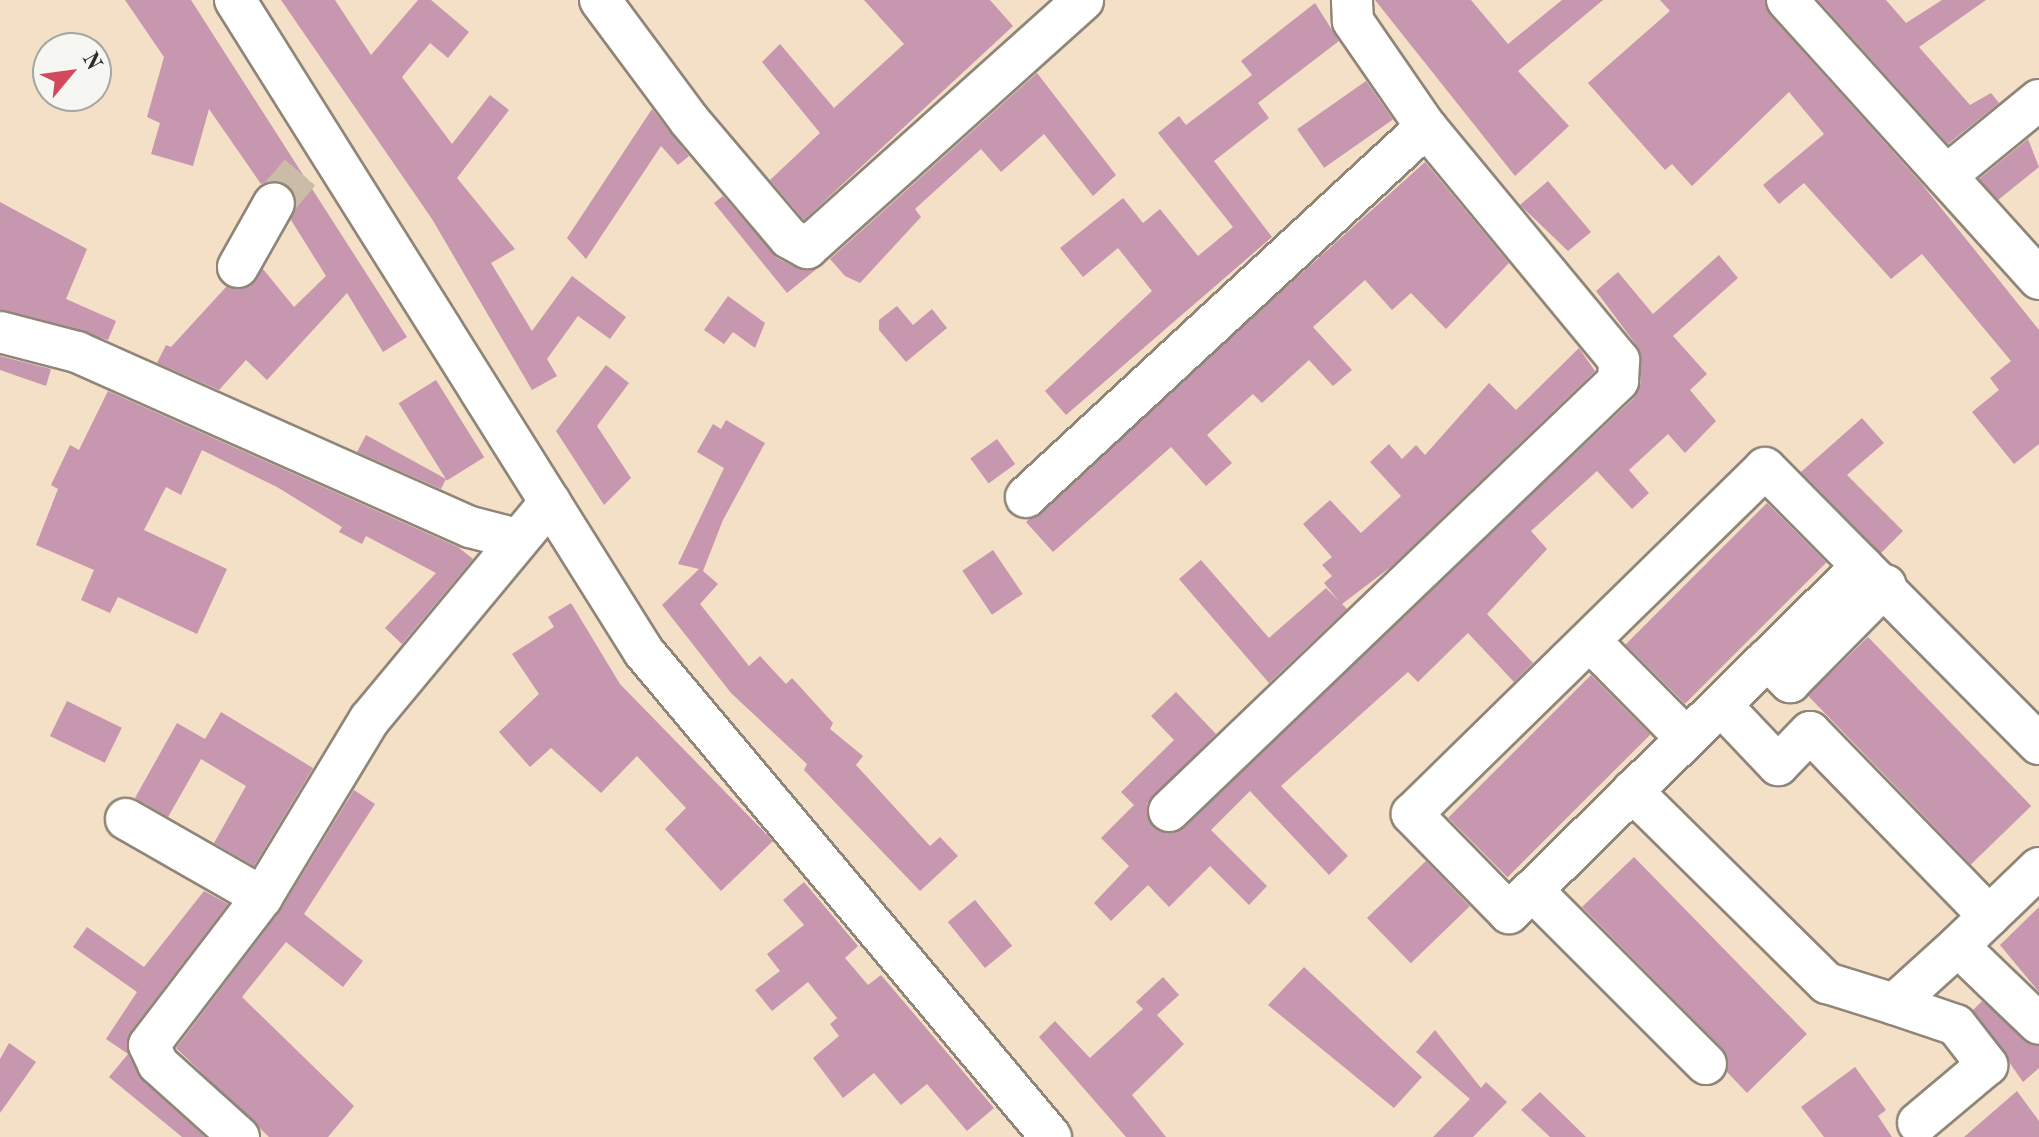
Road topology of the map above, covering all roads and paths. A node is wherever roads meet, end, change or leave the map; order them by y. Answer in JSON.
{"nodes":[{"id":1,"x":235,"y":0,"type":"edge"},
{"id":2,"x":600,"y":0,"type":"edge"},
{"id":3,"x":1083,"y":0,"type":"edge"},
{"id":4,"x":1352,"y":0,"type":"edge"},
{"id":5,"x":1787,"y":0,"type":"edge"},
{"id":6,"x":2039,"y":100,"type":"edge"},
{"id":7,"x":1426,"y":127,"type":"junction"},
{"id":8,"x":1946,"y":176,"type":"junction"},
{"id":9,"x":274,"y":203,"type":"tunnel mouth"},
{"id":10,"x":238,"y":267,"type":"dead end"},
{"id":11,"x":2039,"y":279,"type":"edge"},
{"id":12,"x":0,"y":332,"type":"edge"},
{"id":13,"x":1026,"y":497,"type":"dead end"},
{"id":14,"x":550,"y":502,"type":"junction"},
{"id":15,"x":513,"y":538,"type":"junction"},
{"id":16,"x":1874,"y":576,"type":"junction"},
{"id":17,"x":1590,"y":641,"type":"junction"},
{"id":18,"x":1721,"y":705,"type":"junction"},
{"id":19,"x":1686,"y":738,"type":"junction"},
{"id":20,"x":2039,"y":744,"type":"edge"},
{"id":21,"x":1632,"y":791,"type":"junction"},
{"id":22,"x":1169,"y":811,"type":"dead end"},
{"id":23,"x":126,"y":819,"type":"dead end"},
{"id":24,"x":2039,"y":868,"type":"edge"},
{"id":25,"x":1532,"y":890,"type":"junction"},
{"id":26,"x":262,"y":897,"type":"junction"},
{"id":27,"x":1989,"y":916,"type":"junction"},
{"id":28,"x":1958,"y":946,"type":"junction"},
{"id":29,"x":1894,"y":1004,"type":"junction"},
{"id":30,"x":2039,"y":1024,"type":"edge"},
{"id":31,"x":1706,"y":1064,"type":"dead end"},
{"id":32,"x":1918,"y":1123,"type":"dead end"},
{"id":33,"x":237,"y":1136,"type":"edge"},
{"id":34,"x":1051,"y":1137,"type":"edge"}],
"edges":[{"from":1,"to":14,"type":"street"},
{"from":2,"to":3,"type":"street"},
{"from":4,"to":7,"type":"street"},
{"from":5,"to":8,"type":"street"},
{"from":6,"to":8,"type":"street"},
{"from":7,"to":13,"type":"street"},
{"from":7,"to":22,"type":"street"},
{"from":8,"to":11,"type":"street"},
{"from":9,"to":10,"type":"street"},
{"from":12,"to":15,"type":"street"},
{"from":14,"to":15,"type":"street"},
{"from":14,"to":34,"type":"street"},
{"from":15,"to":26,"type":"street"},
{"from":16,"to":17,"type":"street"},
{"from":16,"to":18,"type":"street"},
{"from":16,"to":20,"type":"street"},
{"from":17,"to":19,"type":"street"},
{"from":17,"to":25,"type":"street"},
{"from":18,"to":19,"type":"street"},
{"from":18,"to":27,"type":"street"},
{"from":19,"to":21,"type":"street"},
{"from":21,"to":25,"type":"street"},
{"from":21,"to":29,"type":"street"},
{"from":23,"to":26,"type":"street"},
{"from":24,"to":27,"type":"street"},
{"from":25,"to":31,"type":"street"},
{"from":26,"to":33,"type":"street"},
{"from":27,"to":28,"type":"street"},
{"from":28,"to":29,"type":"street"},
{"from":28,"to":30,"type":"street"},
{"from":29,"to":32,"type":"street"}]}
